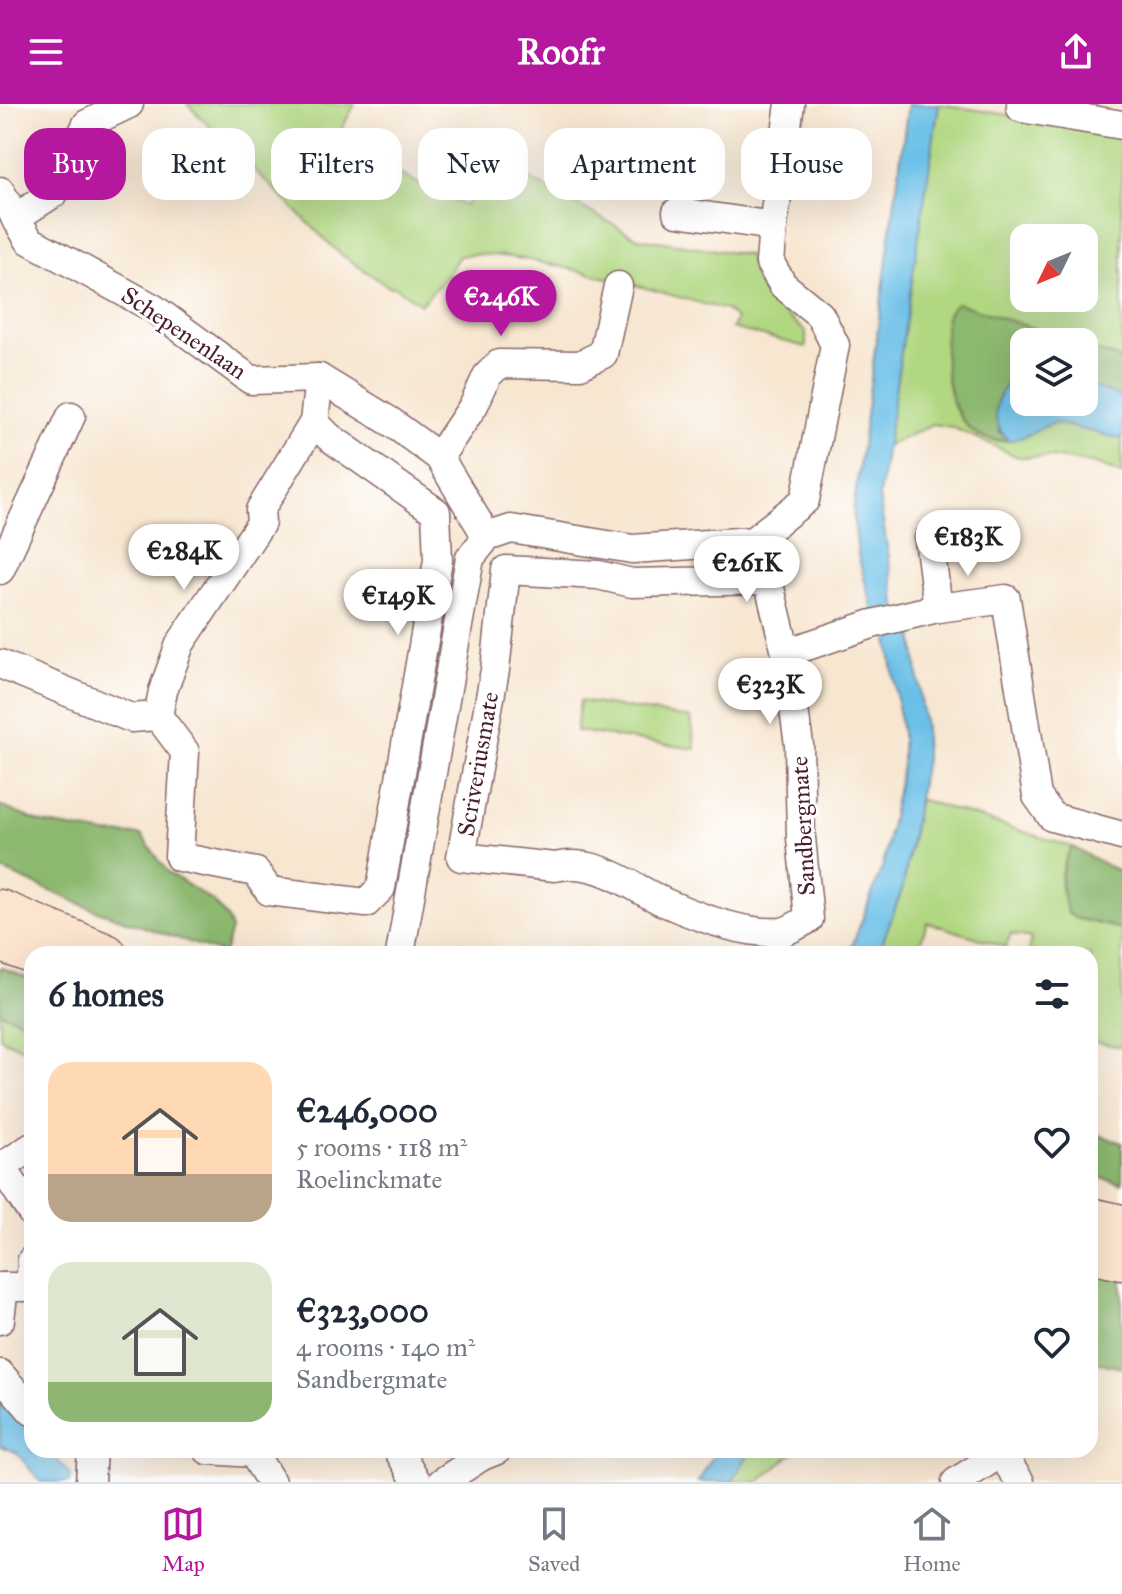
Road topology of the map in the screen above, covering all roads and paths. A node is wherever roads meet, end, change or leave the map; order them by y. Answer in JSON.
{"nodes":[{"id":1,"x":129,"y":104,"type":"edge"},
{"id":2,"x":790,"y":104,"type":"edge"},
{"id":3,"x":1021,"y":104,"type":"edge"},
{"id":4,"x":1122,"y":125,"type":"edge"},
{"id":5,"x":5,"y":204,"type":"edge"},
{"id":6,"x":677,"y":212,"type":"dead end"},
{"id":7,"x":773,"y":226,"type":"junction"},
{"id":8,"x":618,"y":286,"type":"dead end"},
{"id":9,"x":319,"y":378,"type":"junction"},
{"id":10,"x":71,"y":416,"type":"dead end"},
{"id":11,"x":314,"y":422,"type":"junction"},
{"id":12,"x":439,"y":457,"type":"junction"},
{"id":13,"x":7,"y":537,"type":"edge"},
{"id":14,"x":487,"y":537,"type":"junction"},
{"id":15,"x":929,"y":539,"type":"dead end"},
{"id":16,"x":753,"y":541,"type":"junction"},
{"id":17,"x":0,"y":570,"type":"edge"},
{"id":18,"x":768,"y":580,"type":"junction"},
{"id":19,"x":938,"y":608,"type":"junction"},
{"id":20,"x":786,"y":653,"type":"junction"},
{"id":21,"x":0,"y":664,"type":"edge"},
{"id":22,"x":158,"y":716,"type":"junction"},
{"id":23,"x":1122,"y":836,"type":"edge"},
{"id":24,"x":0,"y":910,"type":"edge"},
{"id":25,"x":809,"y":919,"type":"joint"},
{"id":26,"x":0,"y":941,"type":"edge"},
{"id":27,"x":87,"y":946,"type":"edge"},
{"id":28,"x":401,"y":946,"type":"edge"},
{"id":29,"x":24,"y":950,"type":"edge"},
{"id":30,"x":24,"y":1152,"type":"edge"},
{"id":31,"x":2,"y":1165,"type":"edge"},
{"id":32,"x":24,"y":1200,"type":"edge"},
{"id":33,"x":1098,"y":1220,"type":"edge"},
{"id":34,"x":1122,"y":1225,"type":"edge"},
{"id":35,"x":1098,"y":1255,"type":"edge"},
{"id":36,"x":1122,"y":1260,"type":"edge"},
{"id":37,"x":20,"y":1282,"type":"edge"},
{"id":38,"x":0,"y":1320,"type":"edge"},
{"id":39,"x":0,"y":1374,"type":"edge"},
{"id":40,"x":24,"y":1402,"type":"edge"},
{"id":41,"x":92,"y":1458,"type":"edge"},
{"id":42,"x":256,"y":1458,"type":"edge"},
{"id":43,"x":403,"y":1458,"type":"edge"},
{"id":44,"x":479,"y":1458,"type":"edge"},
{"id":45,"x":986,"y":1458,"type":"edge"},
{"id":46,"x":999,"y":1458,"type":"edge"},
{"id":47,"x":90,"y":1482,"type":"edge"},
{"id":48,"x":271,"y":1482,"type":"edge"},
{"id":49,"x":417,"y":1482,"type":"edge"},
{"id":50,"x":442,"y":1482,"type":"edge"},
{"id":51,"x":956,"y":1482,"type":"edge"},
{"id":52,"x":1020,"y":1482,"type":"edge"}],
"edges":[{"from":1,"to":5,"type":"street"},
{"from":2,"to":7,"type":"street"},
{"from":3,"to":4,"type":"street"},
{"from":5,"to":9,"type":"street","name":"Schepenenlaan"},
{"from":6,"to":7,"type":"street"},
{"from":7,"to":16,"type":"street"},
{"from":8,"to":12,"type":"street"},
{"from":9,"to":11,"type":"street"},
{"from":9,"to":12,"type":"street"},
{"from":10,"to":13,"type":"street"},
{"from":11,"to":22,"type":"street"},
{"from":11,"to":22,"type":"street"},
{"from":12,"to":14,"type":"street"},
{"from":13,"to":17,"type":"street"},
{"from":14,"to":16,"type":"street"},
{"from":14,"to":28,"type":"street"},
{"from":15,"to":19,"type":"street"},
{"from":16,"to":18,"type":"street"},
{"from":18,"to":20,"type":"street"},
{"from":18,"to":25,"type":"street","name":"Scriveriusmate"},
{"from":19,"to":20,"type":"street"},
{"from":19,"to":23,"type":"street"},
{"from":20,"to":25,"type":"street","name":"Sandbergmate"},
{"from":21,"to":22,"type":"street"},
{"from":24,"to":27,"type":"main road"},
{"from":26,"to":29,"type":"main road"},
{"from":30,"to":31,"type":"street"},
{"from":31,"to":32,"type":"street"},
{"from":33,"to":34,"type":"main road"},
{"from":35,"to":36,"type":"main road"},
{"from":37,"to":38,"type":"street"},
{"from":39,"to":40,"type":"street"},
{"from":41,"to":47,"type":"street"},
{"from":42,"to":48,"type":"street"},
{"from":43,"to":49,"type":"street"},
{"from":44,"to":50,"type":"street"},
{"from":45,"to":51,"type":"street"},
{"from":46,"to":52,"type":"street"}]}
